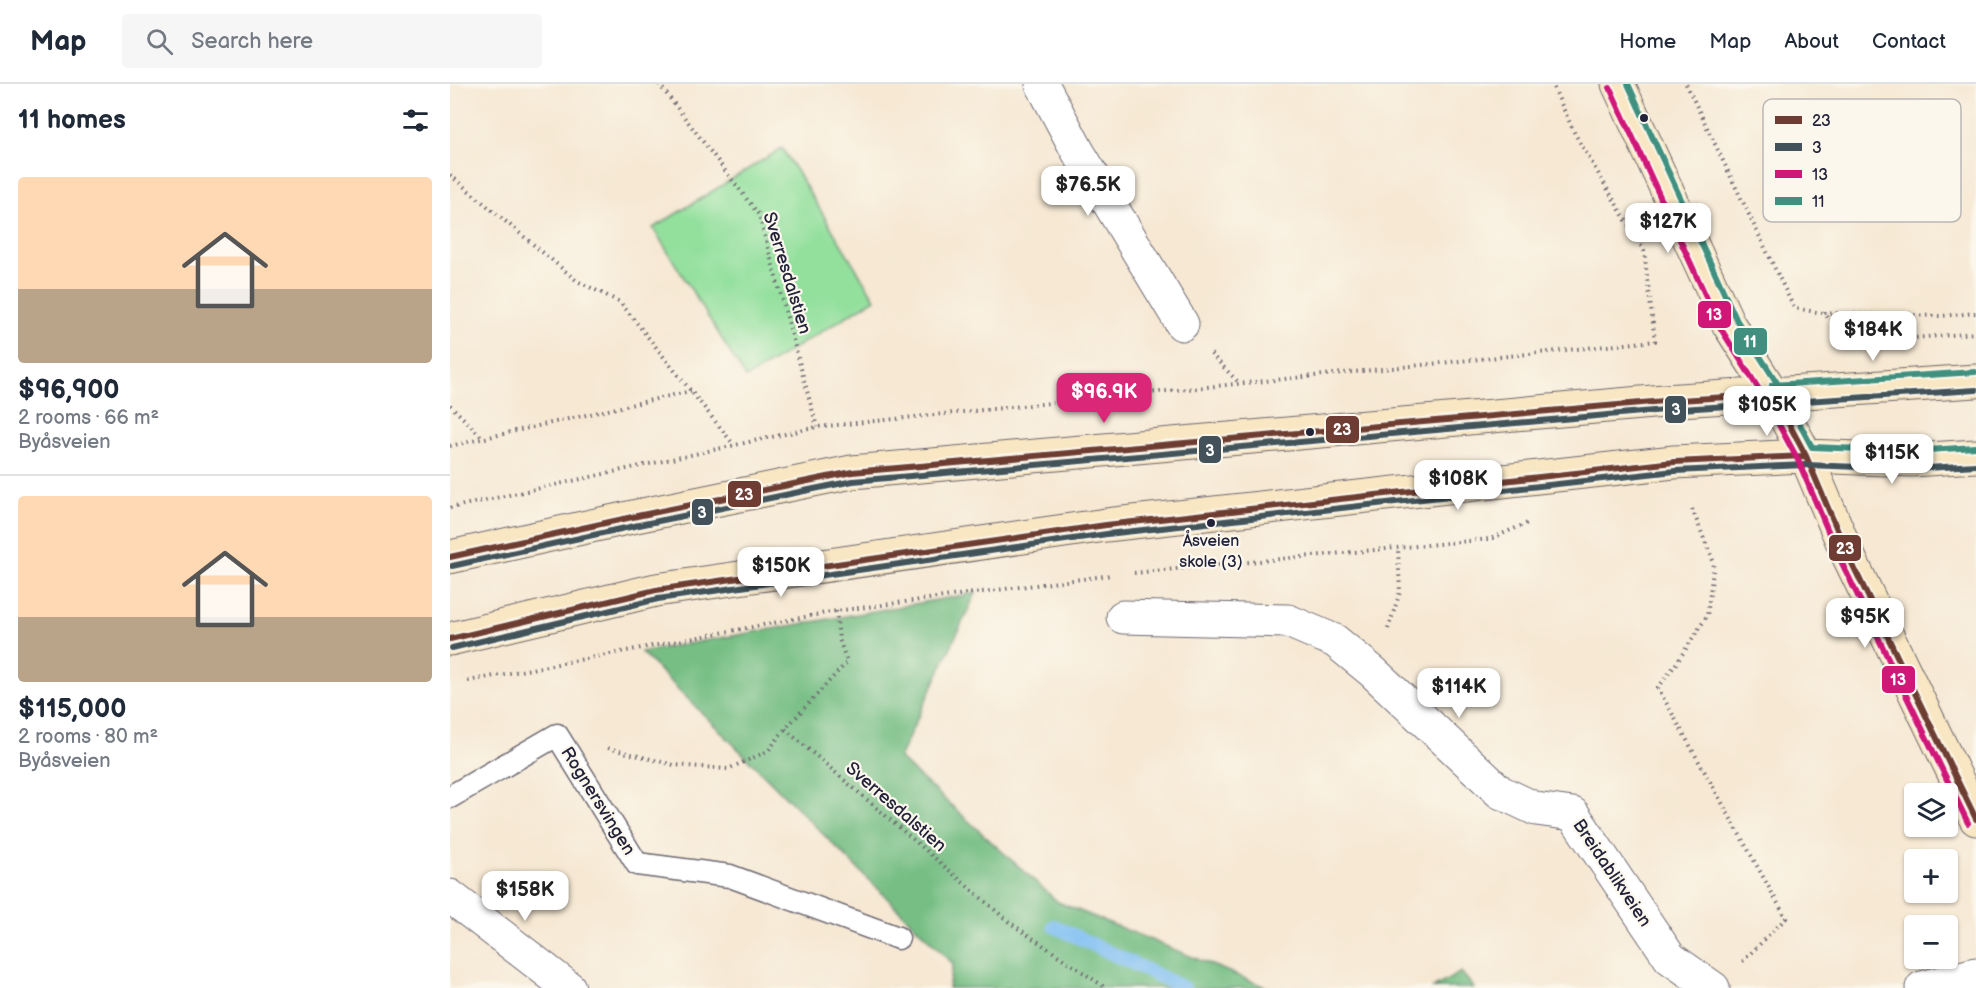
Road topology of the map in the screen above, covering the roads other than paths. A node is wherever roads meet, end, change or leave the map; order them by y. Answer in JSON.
{"nodes":[{"id":1,"x":1042,"y":84,"type":"edge"},
{"id":2,"x":1618,"y":84,"type":"edge"},
{"id":3,"x":1182,"y":324,"type":"dead end"},
{"id":4,"x":1976,"y":381,"type":"edge"},
{"id":5,"x":1773,"y":394,"type":"junction"},
{"id":6,"x":1806,"y":456,"type":"junction"},
{"id":7,"x":1976,"y":456,"type":"edge"},
{"id":8,"x":450,"y":557,"type":"edge"},
{"id":9,"x":1123,"y":617,"type":"dead end"},
{"id":10,"x":450,"y":639,"type":"edge"},
{"id":11,"x":450,"y":797,"type":"edge"},
{"id":12,"x":1976,"y":819,"type":"edge"},
{"id":13,"x":450,"y":896,"type":"edge"},
{"id":14,"x":898,"y":938,"type":"dead end"},
{"id":15,"x":1976,"y":974,"type":"edge"},
{"id":16,"x":569,"y":988,"type":"edge"},
{"id":17,"x":1713,"y":988,"type":"edge"},
{"id":18,"x":1922,"y":988,"type":"edge"}],
"edges":[{"from":1,"to":3,"type":"street"},
{"from":2,"to":5,"type":"main road"},
{"from":4,"to":5,"type":"main road"},
{"from":5,"to":6,"type":"main road"},
{"from":5,"to":8,"type":"main road"},
{"from":6,"to":7,"type":"main road"},
{"from":6,"to":10,"type":"main road"},
{"from":6,"to":12,"type":"main road"},
{"from":9,"to":17,"type":"street","name":"Breidablikveien"},
{"from":11,"to":14,"type":"lane","name":"Rognersvingen"},
{"from":13,"to":16,"type":"street"},
{"from":15,"to":18,"type":"street"}]}
